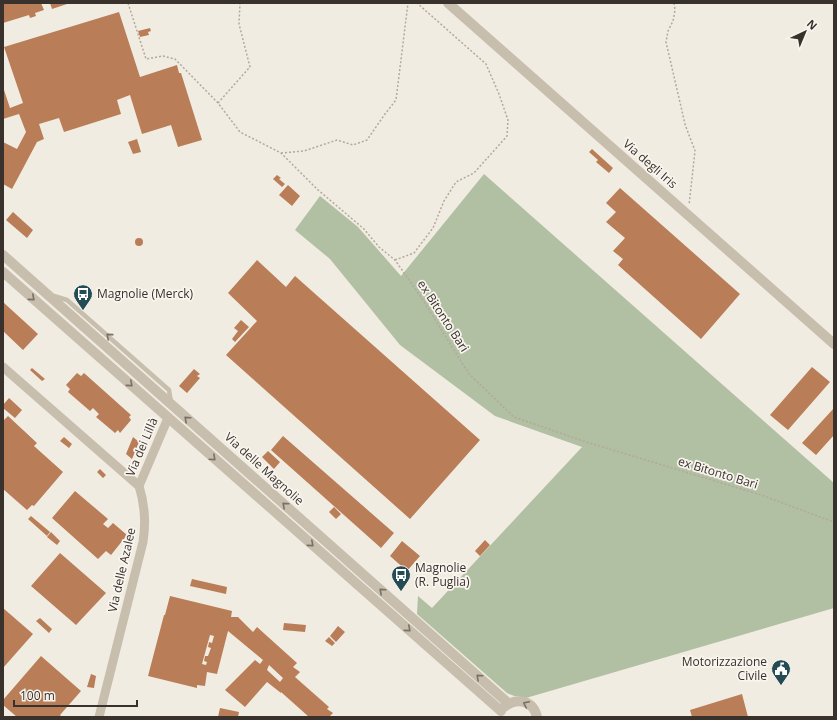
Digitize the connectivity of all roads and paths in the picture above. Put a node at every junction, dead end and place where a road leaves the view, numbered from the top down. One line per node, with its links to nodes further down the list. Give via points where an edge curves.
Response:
1 (128, 3): 7 (path, ex Bitonto Bari, via 146,59 163,56 175,59)
2 (240, 3): 7 (path, via 239,24 250,67)
3 (408, 3): 8 (path, via 396,100 367,140 353,145 337,140 304,151)
4 (417, 3): 11 (path, via 486,64 508,120 507,136 474,173 456,182 444,201 433,228 414,253)
5 (448, 3): 9 (street, Via degli Iris)
6 (674, 3): 9 (path, via 673,21 666,42 685,124 695,151)
7 (218, 103): 8 (path, ex Bitonto Bari, via 240,132)
8 (280, 153): 11 (path, ex Bitonto Bari)
9 (688, 215): 13 (street, Via degli Iris)
10 (3, 255): 15 (street, Via delle Magnolie, one-way to 10)
11 (395, 260): 18 (path, ex Bitonto Bari, via 469,374 514,417 583,441 761,495)
12 (3, 272): 16 (street, Via delle Magnolie, one-way to 16)
13 (834, 344)
14 (3, 367): 17 (street)
15 (171, 404): 16 (street); 19 (street, Via delle Magnolie, one-way to 15)
16 (166, 415): 17 (street, Via dei Lillà); 20 (street, Via delle Magnolie, one-way to 20)
17 (139, 486): 21 (street, Via delle Azalee, via 145,517 143,542)
18 (834, 522)
19 (508, 703): 20 (street); 22 (street, one-way to 19, via 534,709 525,702)
20 (499, 714)
21 (99, 717)
22 (537, 717)

